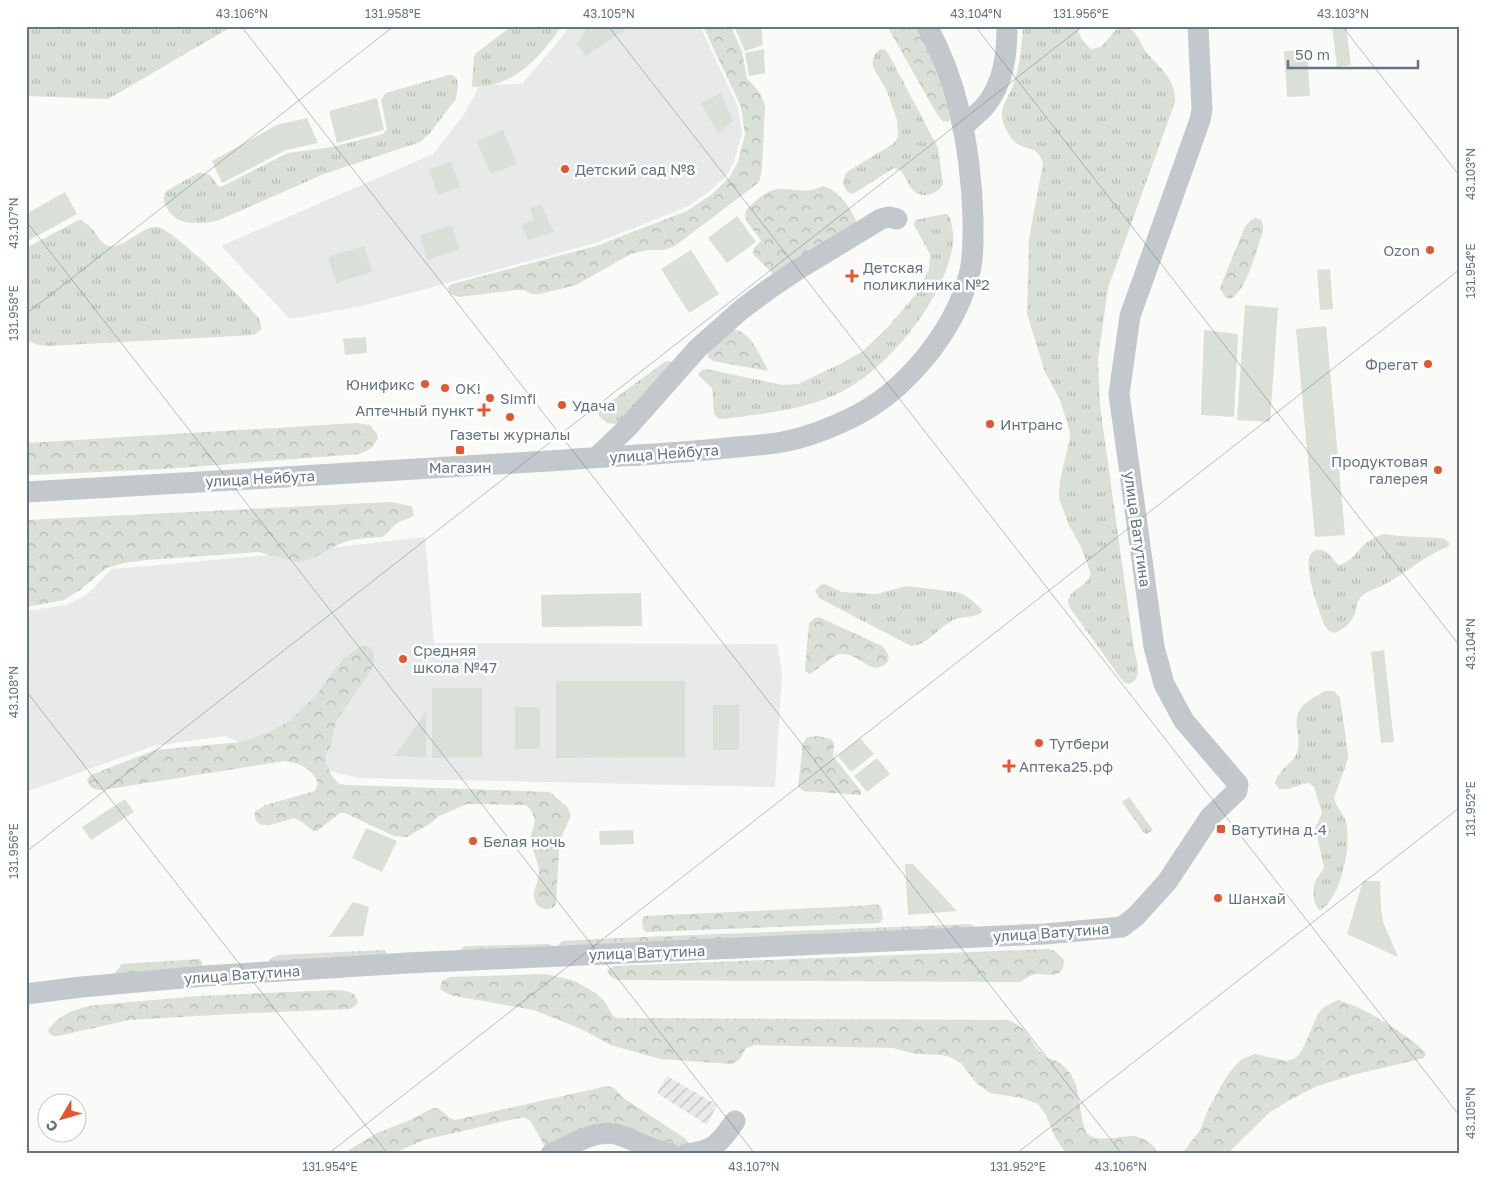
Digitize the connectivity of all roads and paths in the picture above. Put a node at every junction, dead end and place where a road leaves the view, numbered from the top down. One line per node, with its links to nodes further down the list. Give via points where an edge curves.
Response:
1 (927, 26): 4 (street, улица Нейбута, via 951,84)
2 (1007, 26): 4 (street, via 1000,81 985,105)
3 (1198, 26): 8 (street, улица Ватутина, via 1200,120 1130,316 1119,394 1154,646 1164,684 1184,720 1238,784 1237,791 1213,814 1167,882 1122,928 407,963 206,976)
4 (963, 127): 6 (street, улица Нейбута, via 972,187 974,247 970,274 960,303 944,330 925,358 902,382 851,418 783,442)
5 (897, 218): 6 (street, via 881,219 769,288 742,309 698,348)
6 (597, 458): 7 (street, улица Нейбута)
7 (26, 492)
8 (26, 994)
9 (735, 1121): 12 (street, via 716,1146)
10 (551, 1154): 11 (street, via 588,1137 606,1134)
11 (671, 1154)
12 (686, 1154)

